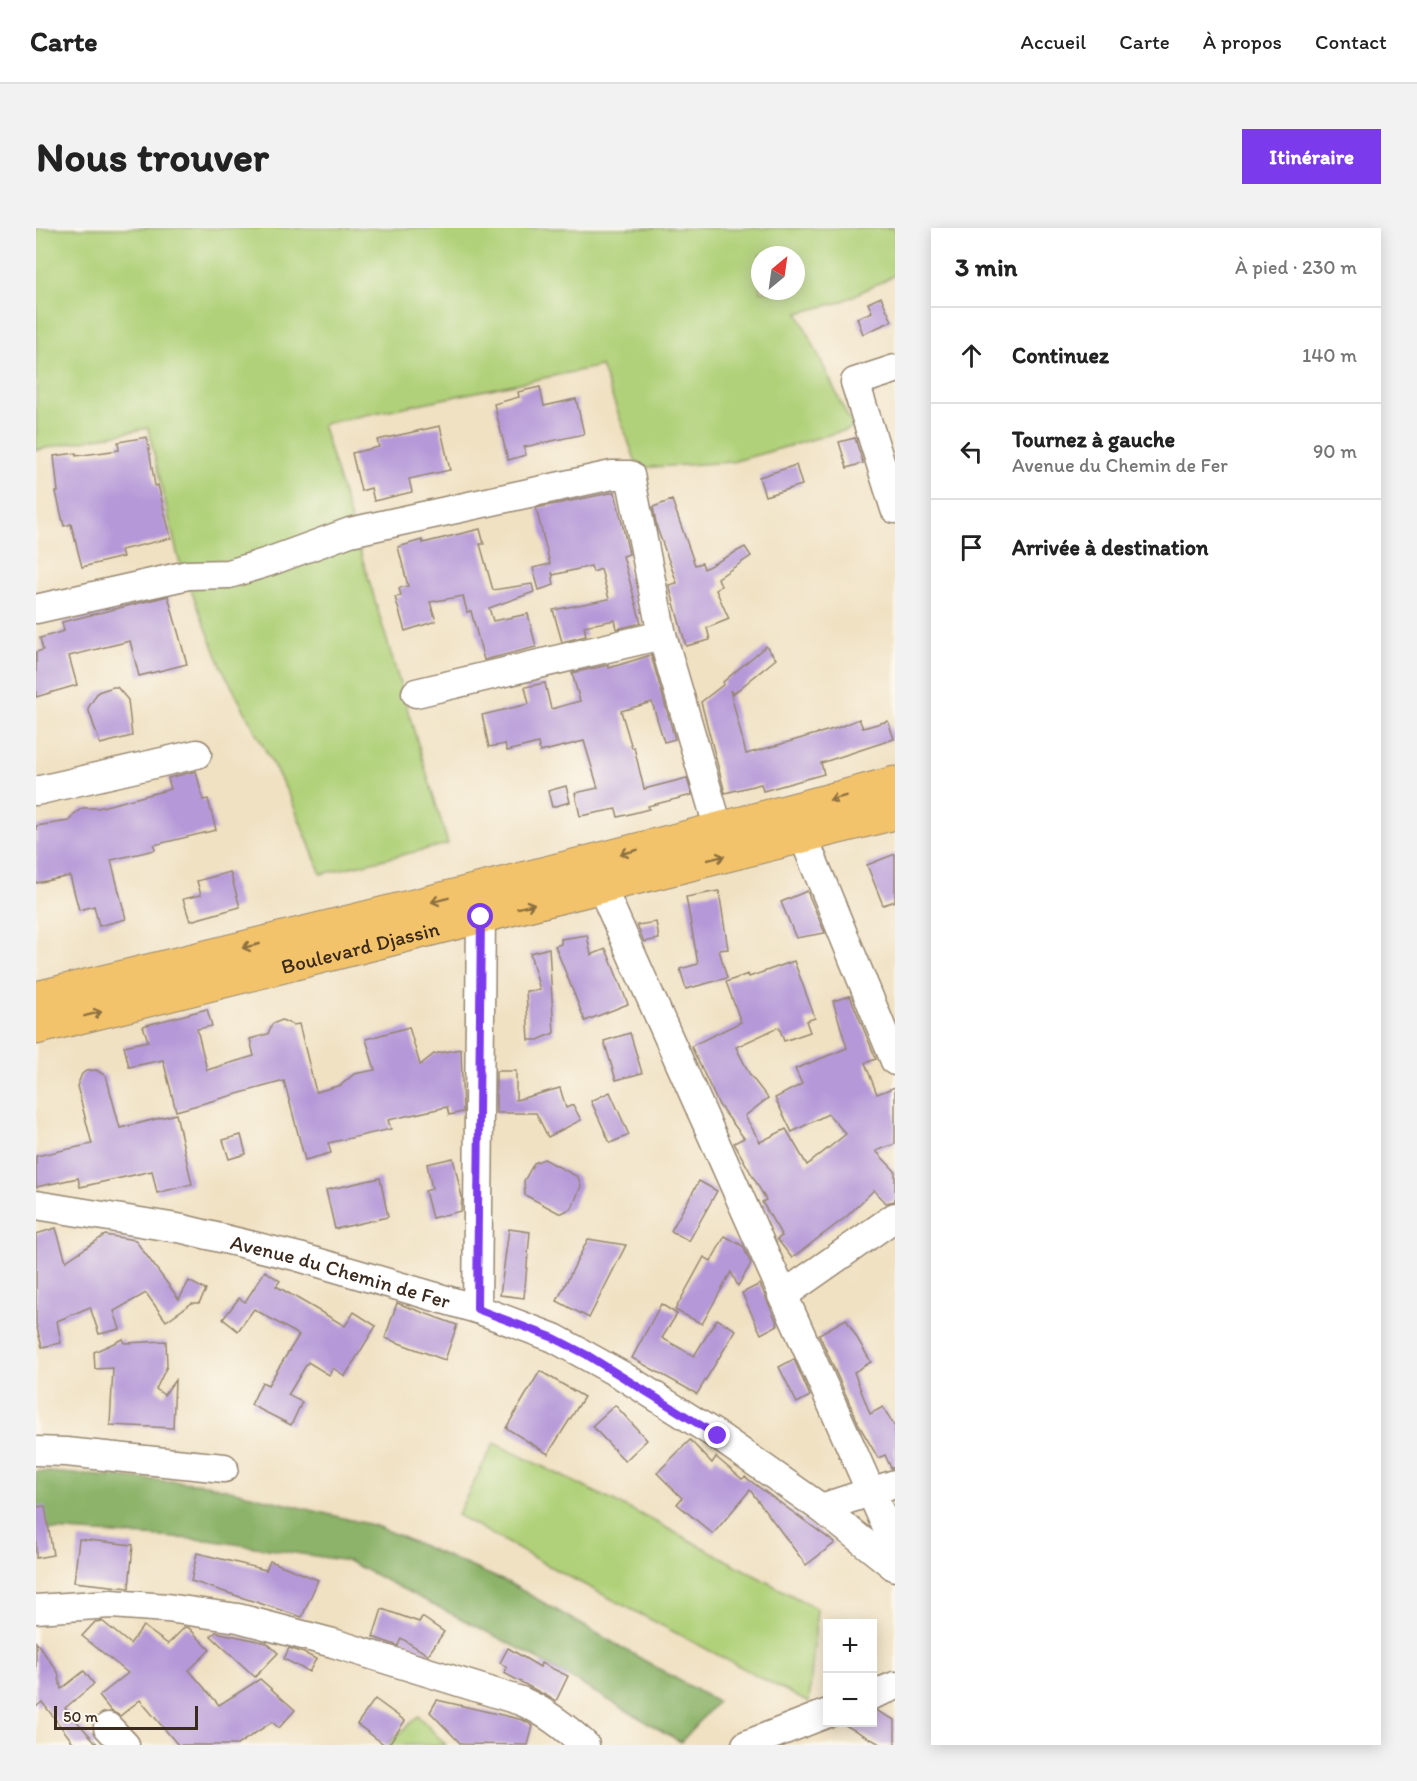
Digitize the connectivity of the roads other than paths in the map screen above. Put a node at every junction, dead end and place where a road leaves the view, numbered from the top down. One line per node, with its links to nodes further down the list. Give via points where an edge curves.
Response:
1 (895, 369): 2 (street, via 855,382)
2 (895, 509)
3 (36, 609): 4 (street, via 188,575 229,573 350,532 612,475 630,475)
4 (662, 635): 5 (street); 10 (street)
5 (416, 693)
6 (196, 754): 8 (street)
7 (895, 783): 10 (highway, Boulevard Djassin, one-way to 10)
8 (36, 791)
9 (895, 813): 11 (highway, Boulevard Djassin)
10 (719, 830): 14 (highway, Boulevard Djassin, one-way to 14)
11 (803, 836): 12 (highway, Boulevard Djassin, one-way to 11); 16 (street)
12 (601, 886): 13 (highway, Boulevard Djassin, one-way to 12); 19 (street)
13 (481, 917): 15 (highway, Boulevard Djassin, one-way to 13); 20 (street)
14 (36, 998)
15 (36, 1028)
16 (895, 1061)
17 (36, 1205): 20 (street, Avenue du Chemin de Fer, via 195,1232 299,1257)
18 (895, 1217): 19 (street)
19 (782, 1296): 23 (street)
20 (477, 1309): 24 (street, Avenue du Chemin de Fer, via 587,1355 718,1436)
21 (36, 1451): 22 (street)
22 (224, 1468)
23 (882, 1488): 24 (street); 25 (street)
24 (820, 1508): 26 (street, Avenue du Chemin de Fer)
25 (895, 1546)
26 (895, 1567)
27 (36, 1609): 31 (street, via 111,1604 238,1618 521,1701 541,1710)
28 (895, 1686): 29 (street)
29 (877, 1693)
30 (823, 1715): 32 (street)
31 (585, 1745)
32 (746, 1745)

